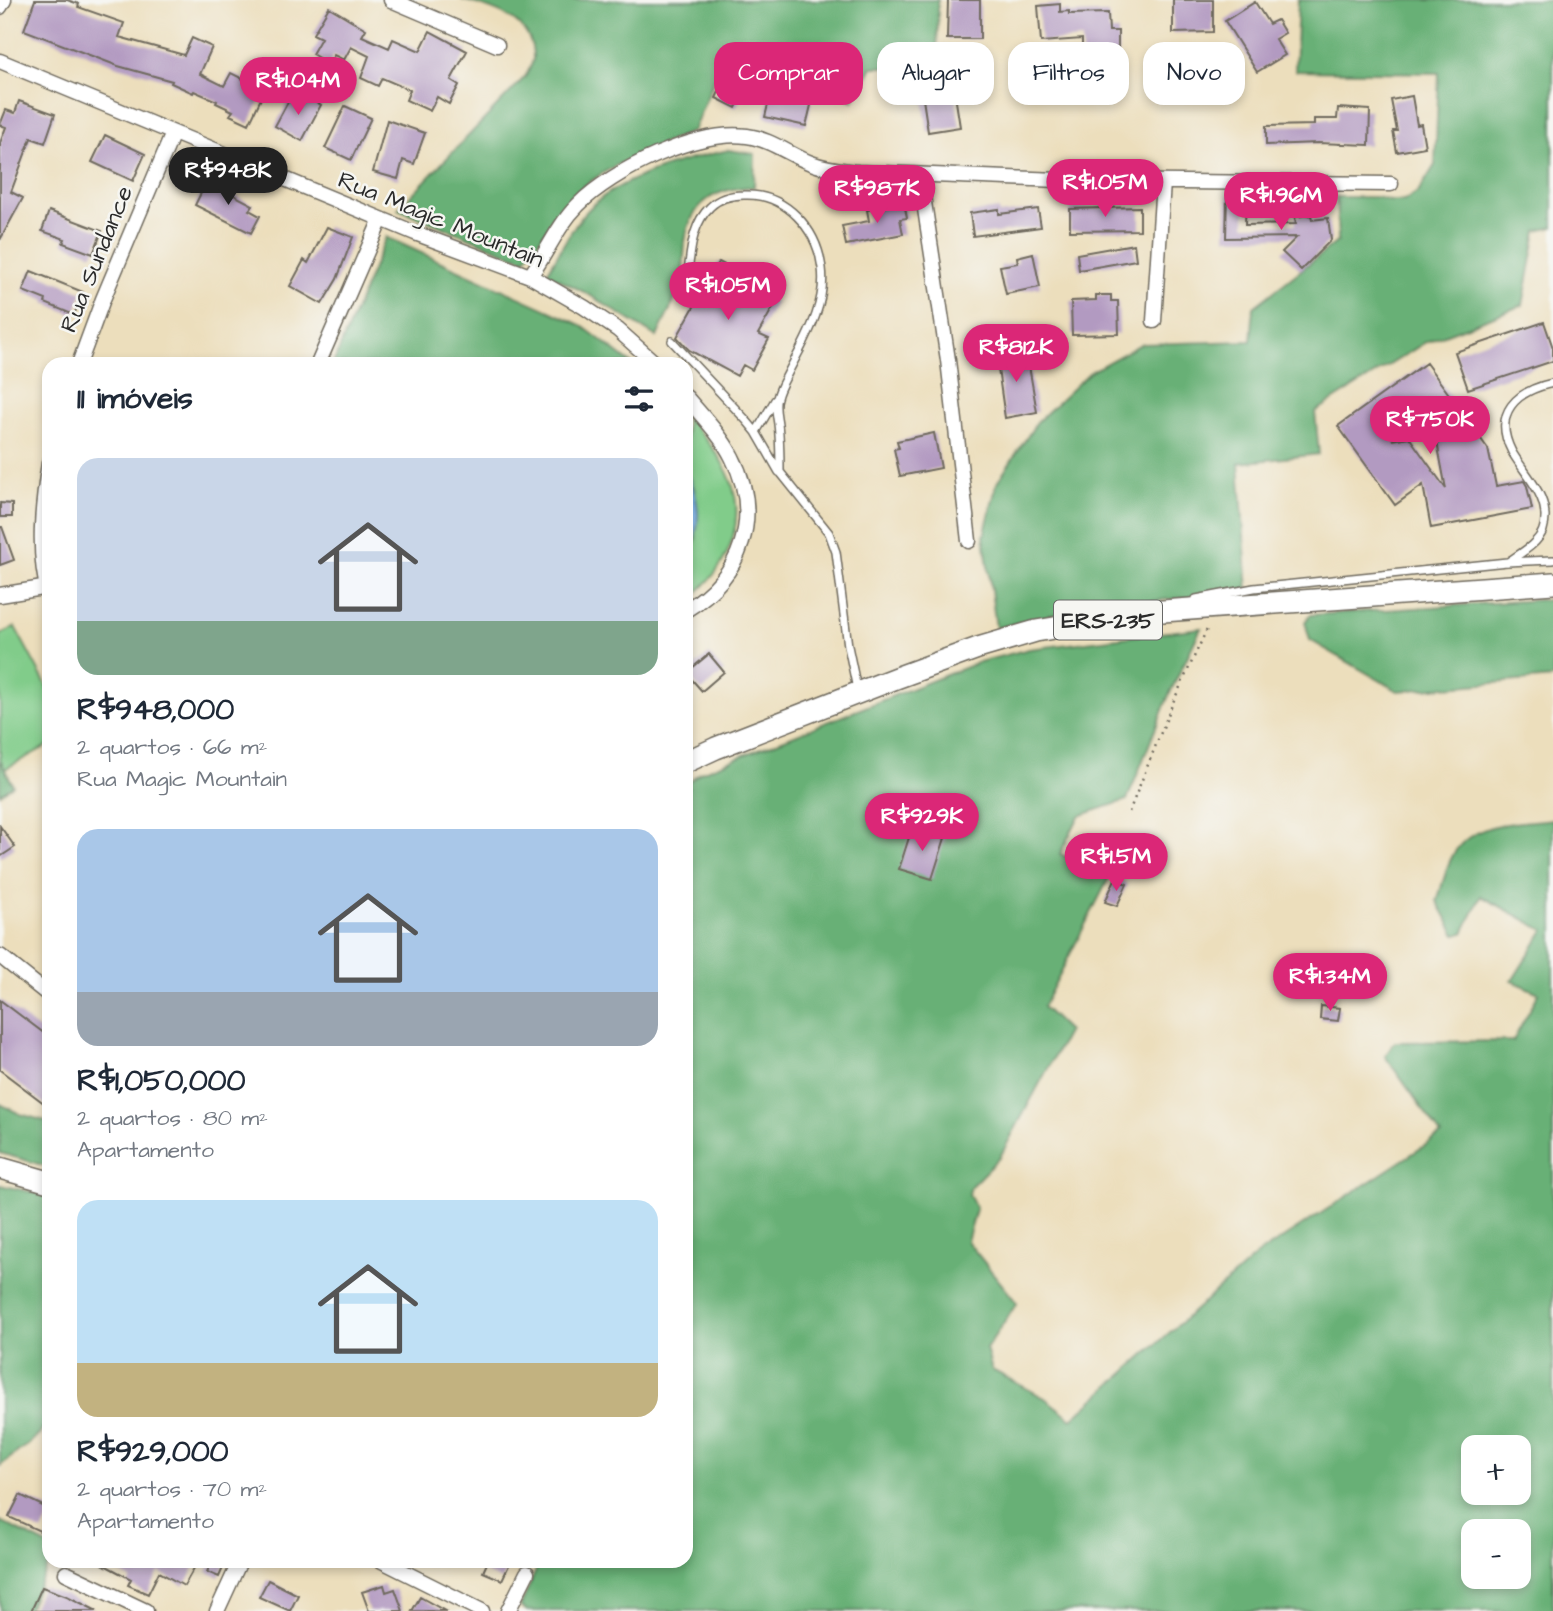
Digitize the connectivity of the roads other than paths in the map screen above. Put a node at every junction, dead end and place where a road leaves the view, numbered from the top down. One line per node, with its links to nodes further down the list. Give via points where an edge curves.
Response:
1 (4, 0): 3 (street)
2 (391, 0): 4 (street)
3 (0, 7)
4 (496, 45)
5 (0, 61): 6 (street, Rua Magic Mountain)
6 (173, 133): 10 (street, Rua Magic Mountain); 15 (street, Rua Sundance)
7 (920, 176): 8 (street); 12 (street, via 829,169 748,136 690,140 619,175 578,204); 25 (street)
8 (1163, 182): 9 (street); 13 (street)
9 (1391, 184)
10 (381, 219): 12 (street, Rua Magic Mountain); 16 (street)
11 (688, 272): 21 (lane, via 696,227 709,207 724,198 756,194 771,199 799,217 808,229 821,264 820,303)
12 (530, 276): 17 (street, Rua Magic Mountain, via 606,323)
13 (1154, 321)
14 (672, 341): 18 (lane)
15 (82, 357)
16 (321, 357)
17 (647, 357)
18 (687, 357)
19 (693, 363): 23 (lane)
20 (1553, 383): 27 (lane, via 1524,392 1507,411 1505,431 1512,452 1538,488 1544,508 1543,530)
21 (776, 400): 23 (lane); 24 (lane)
22 (693, 405): 31 (street, via 732,457 746,499 739,555 715,589)
23 (756, 432): 24 (lane)
24 (779, 472): 33 (lane, via 829,533 836,552)
25 (969, 541)
26 (1553, 560): 27 (lane)
27 (1507, 562): 32 (lane, via 1254,588)
28 (1553, 583): 32 (main road, ERS-235)
29 (42, 591): 30 (street)
30 (0, 595)
31 (693, 605)
32 (1149, 612): 33 (main road, ERS-235, via 1012,637)
33 (858, 693): 34 (main road, ERS-235)
34 (693, 759)
35 (0, 956): 36 (street)
36 (42, 989)
37 (0, 1168): 38 (main road)
38 (42, 1180)
39 (237, 1568): 44 (street)
40 (396, 1568): 45 (street)
41 (66, 1573): 43 (street)
42 (527, 1573): 46 (street)
43 (146, 1611)
44 (217, 1611)
45 (482, 1611)
46 (508, 1611)

